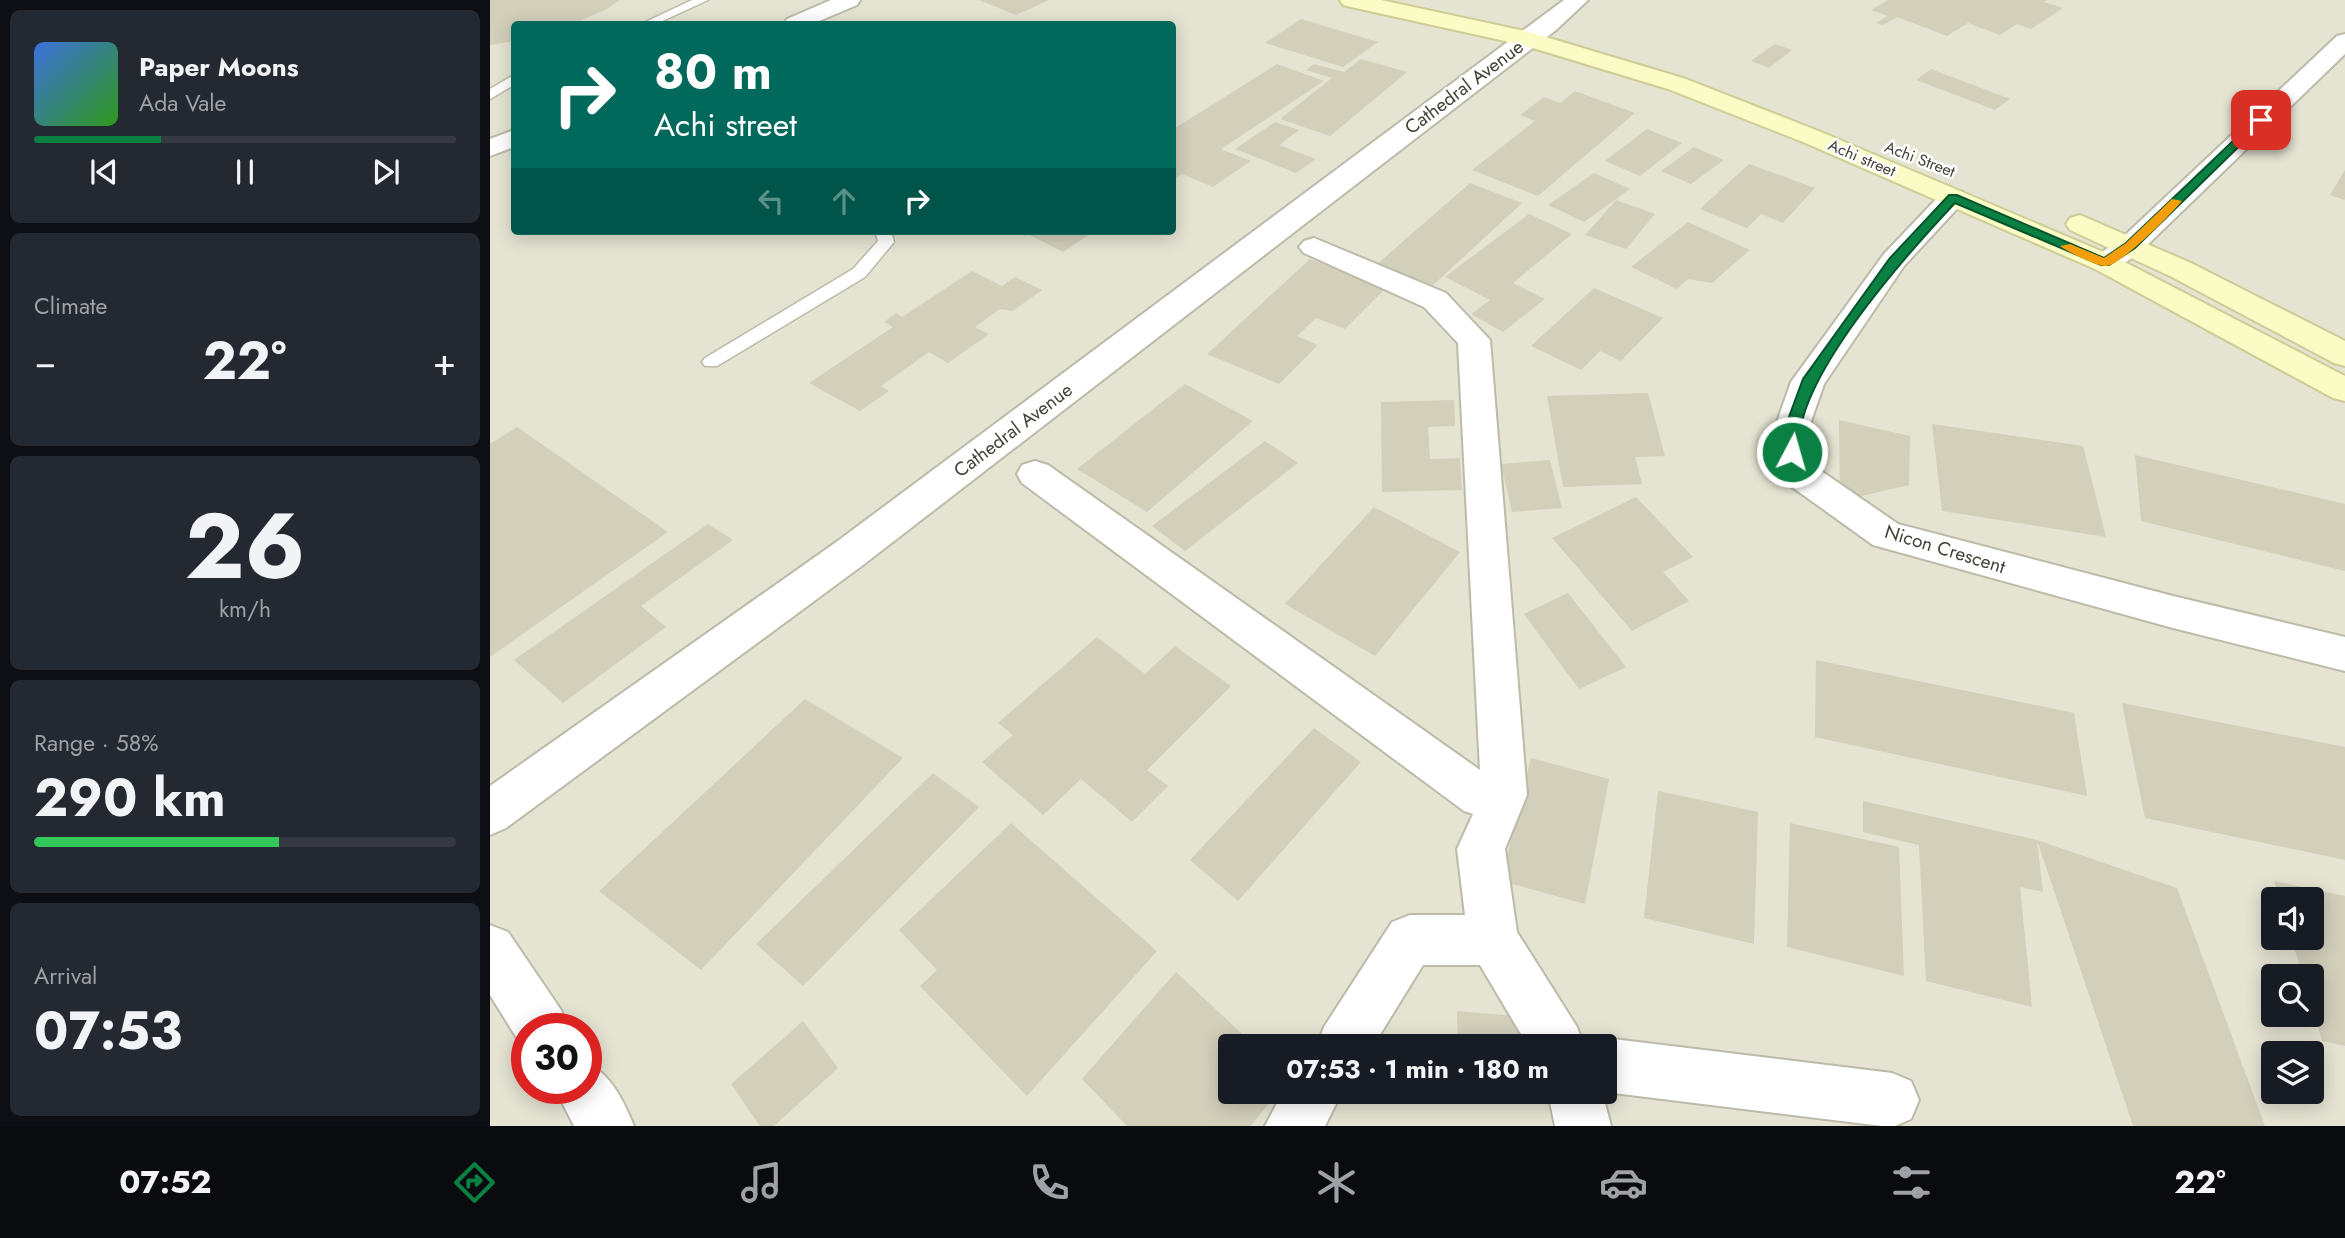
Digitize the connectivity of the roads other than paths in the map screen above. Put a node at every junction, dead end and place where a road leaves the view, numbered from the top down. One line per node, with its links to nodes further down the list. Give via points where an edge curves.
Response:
1 (702, 0): 6 (lane)
2 (849, 0): 7 (street)
3 (1351, 0): 8 (street, Achi street)
4 (1436, 0): 8 (street, Achi Street)
5 (1577, 0): 8 (street, Cathedral Avenue)
6 (654, 21)
7 (802, 21)
8 (1539, 32): 18 (street, Achi Street, via 1781,106); 19 (street, Achi street, via 1812,137); 31 (street, Cathedral Avenue, via 849,554)
9 (2345, 41): 10 (street)
10 (2317, 66): 12 (street); 22 (street)
11 (490, 73): 13 (lane)
12 (2345, 74)
13 (511, 77)
14 (511, 80): 15 (lane)
15 (490, 95)
16 (511, 139): 17 (street)
17 (490, 148)
18 (2015, 197)
19 (1953, 198): 24 (street, Achi street); 29 (street, Nicon Crescent, via 1894,260 1808,382 1790,433 1794,470 1885,535)
20 (2062, 217): 22 (street)
21 (884, 235): 26 (lane, via 886,242 859,273)
22 (2131, 245): 24 (street); 25 (street)
23 (1314, 247): 30 (street, via 1435,300 1474,340)
24 (2105, 263): 27 (street, Achi street)
25 (2345, 355)
26 (711, 362)
27 (2345, 390)
28 (1035, 474): 30 (street, via 1480,796)
29 (2345, 654)
30 (1504, 795): 32 (street, via 1481,849)
31 (490, 813)
32 (1493, 940): 35 (street, via 1410,940); 36 (street)
33 (490, 950): 34 (street)
34 (531, 1013)
35 (1351, 1034)
36 (1551, 1034)
37 (1617, 1066): 38 (street)
38 (1892, 1100)
39 (592, 1104): 42 (street)
40 (1307, 1104): 43 (street)
41 (1578, 1104): 44 (street)
42 (606, 1126)
43 (1293, 1126)
44 (1583, 1126)

